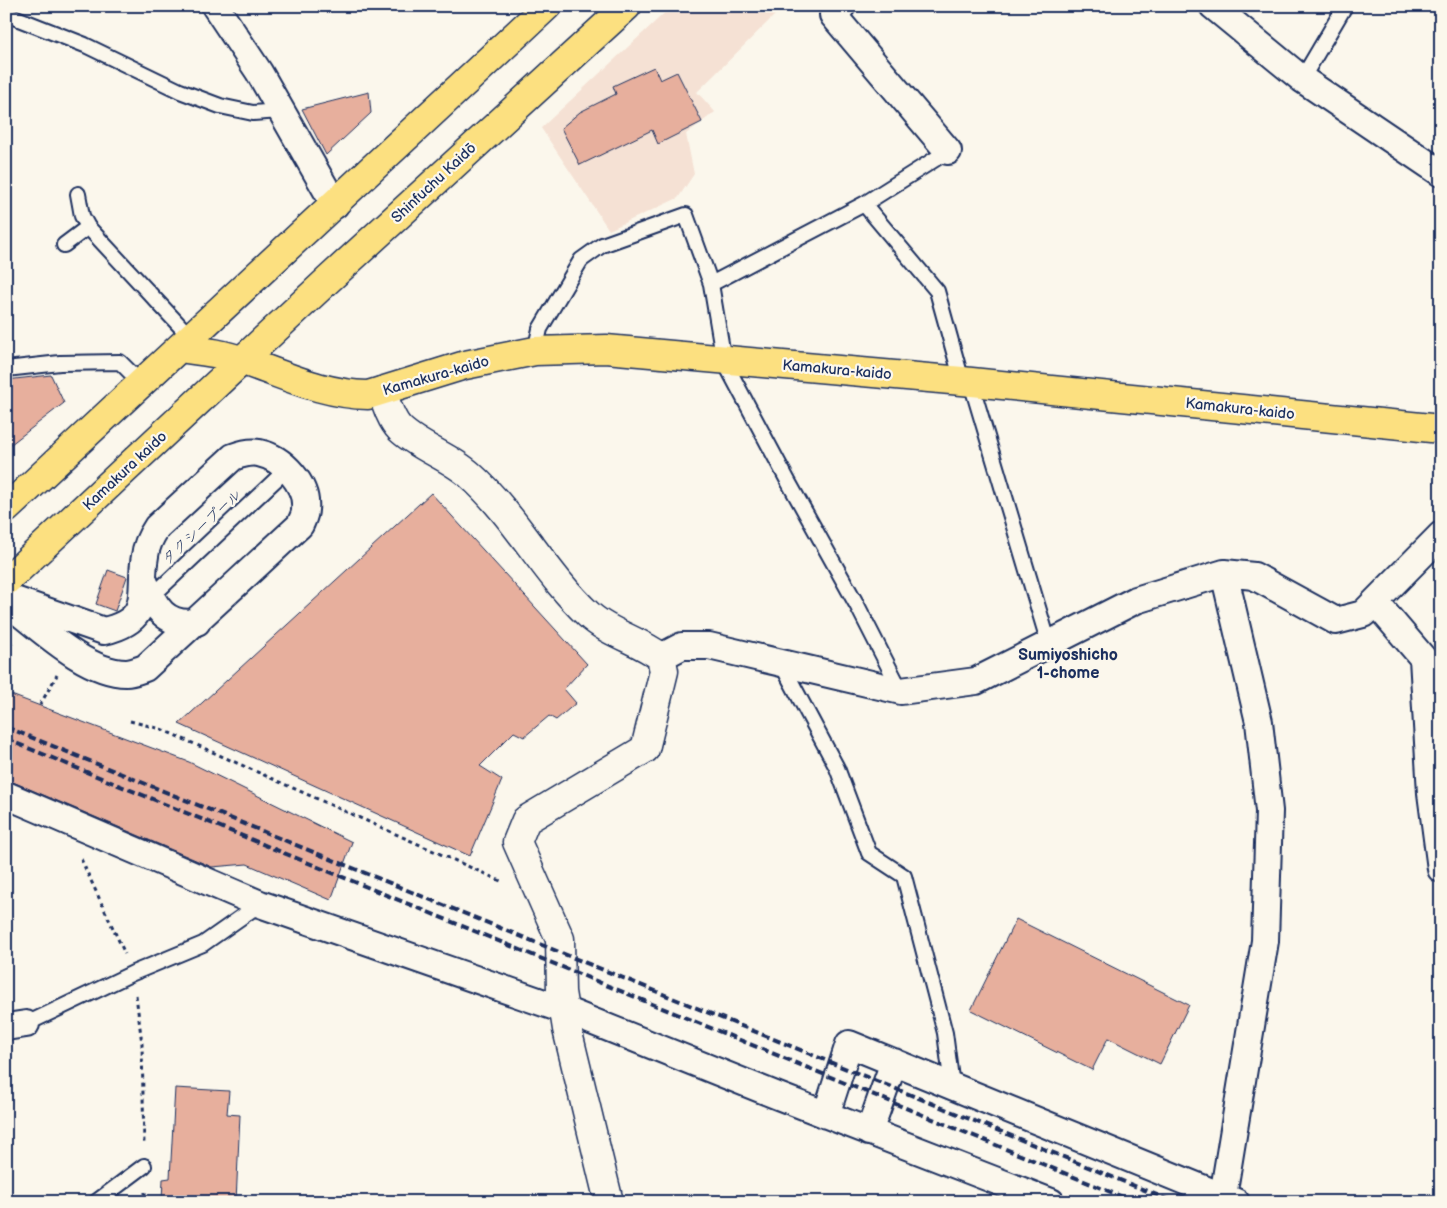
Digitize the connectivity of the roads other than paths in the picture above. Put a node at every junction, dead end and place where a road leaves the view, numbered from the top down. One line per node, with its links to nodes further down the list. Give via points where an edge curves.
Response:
1 (215, 6): 9 (street, via 259,72)
2 (547, 6): 14 (main road)
3 (627, 6): 21 (main road, Shinfuchu Kaidō)
4 (1213, 6): 8 (street)
5 (1345, 6): 8 (lane)
6 (833, 9): 10 (street)
7 (6, 14): 9 (lane, via 85,45 180,91 220,106 254,113)
8 (1302, 79): 11 (street)
9 (280, 111): 14 (street)
10 (948, 151): 13 (lane)
11 (1441, 173)
12 (78, 194): 15 (lane, via 82,216)
13 (864, 204): 17 (lane); 23 (lane, via 937,291)
14 (334, 205): 18 (main road)
15 (88, 227): 16 (lane); 18 (lane)
16 (64, 245)
17 (711, 284): 19 (lane, via 686,215 602,245 581,260 540,329); 20 (lane)
18 (191, 345): 21 (main road, Kamakura-kaido); 24 (main road)
19 (536, 351): 20 (main road, Kamakura-kaido, via 606,350); 25 (main road, Kamakura-kaido, via 465,366)
20 (724, 360): 23 (main road, Kamakura-kaido); 42 (lane)
21 (243, 361): 25 (main road, Kamakura-kaido, via 335,393 368,396); 31 (main road, Kamakura kaido)
22 (6, 369): 24 (lane, via 60,363 120,362)
23 (967, 382): 26 (main road, Kamakura-kaido); 37 (lane)
24 (141, 383): 28 (main road)
25 (382, 391): 38 (street, via 400,428 451,460 475,480 590,615 614,633)
26 (1441, 429)
27 (287, 469): 32 (lane, タクシープール); 32 (street, via 278,460 260,453 233,457 157,527 148,541 144,557); 36 (street, via 304,495 305,510 300,525)
28 (6, 509)
29 (1439, 540): 35 (street)
30 (1224, 573): 35 (street, via 1254,576 1336,620 1364,614); 37 (street, via 1136,600); 53 (street, via 1259,722 1269,811 1265,941)
31 (6, 581)
32 (145, 596): 33 (street, via 120,627 104,631); 36 (street, via 168,618 187,624)
33 (6, 597)
34 (6, 602): 36 (street, via 90,663 127,673 145,668)
35 (1376, 603): 39 (street)
36 (198, 622)
37 (1049, 644): 42 (street, via 976,680)
38 (661, 657): 40 (street, via 682,646 709,646); 46 (street, via 664,671 644,749 526,820 517,842 560,939)
39 (1423, 658): 41 (street); 44 (street, via 1431,793)
40 (781, 662): 42 (street); 49 (lane, via 837,768 869,853 904,876 945,1033)
41 (1441, 679)
42 (901, 690)
43 (6, 795): 45 (street)
44 (1441, 869)
45 (260, 904): 46 (street); 47 (lane, via 203,944)
46 (564, 1010): 50 (street); 55 (street)
47 (16, 1025)
48 (894, 1062): 49 (street); 50 (street, via 849,1044); 51 (street)
49 (952, 1086): 53 (street)
50 (826, 1115): 51 (street)
51 (869, 1132): 56 (street)
52 (144, 1166): 54 (lane)
53 (1229, 1199)
54 (96, 1202)
55 (609, 1202)
56 (1051, 1202)

